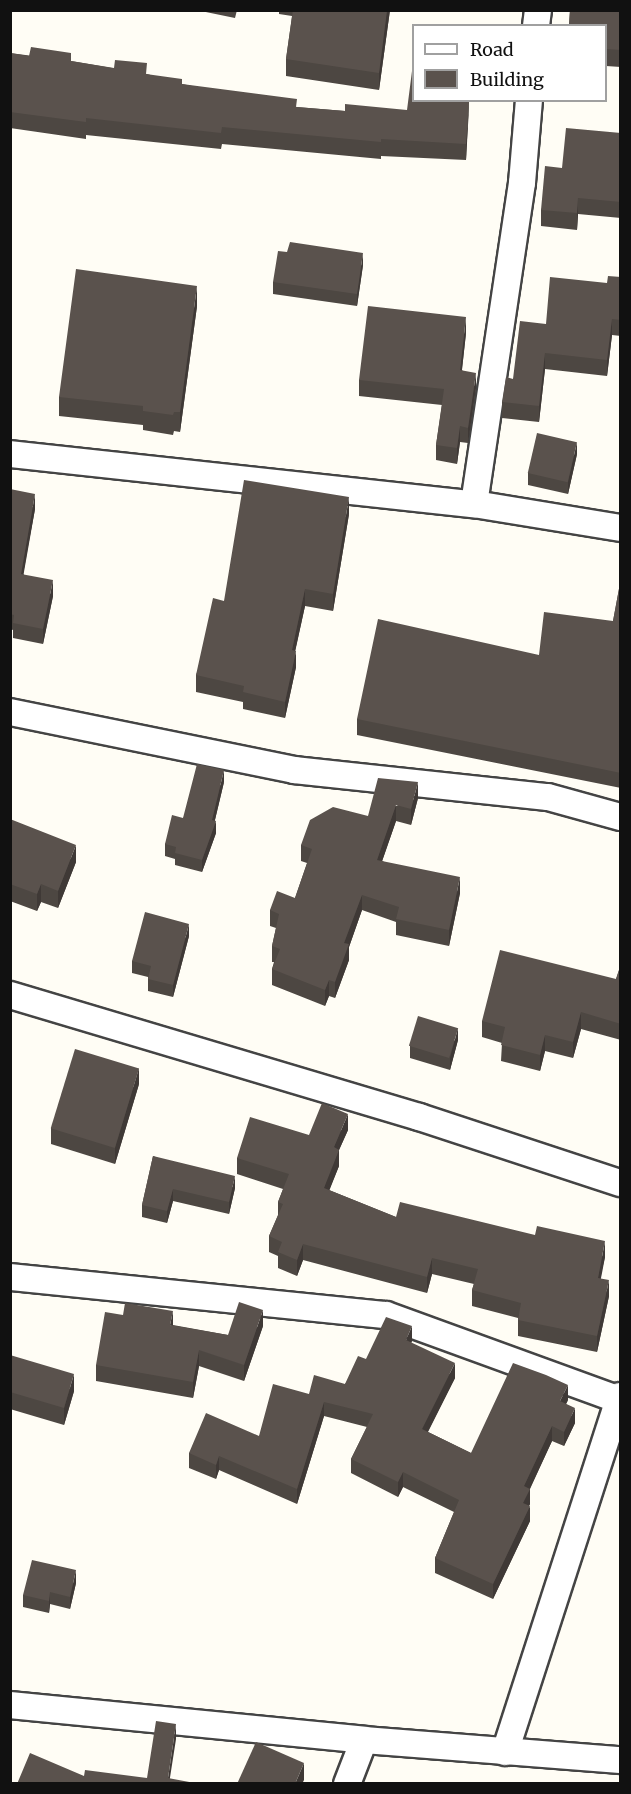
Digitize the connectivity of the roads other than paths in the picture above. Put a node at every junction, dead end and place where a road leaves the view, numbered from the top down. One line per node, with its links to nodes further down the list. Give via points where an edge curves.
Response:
1 (530, 102): 3 (street, via 522,183)
2 (10, 454): 3 (street)
3 (474, 504): 4 (street)
4 (621, 528)
5 (10, 712): 6 (street, via 294,770 548,797)
6 (621, 817)
7 (10, 995): 8 (street, via 419,1117)
8 (621, 1183)
9 (10, 1277): 10 (street, via 386,1315)
10 (620, 1398): 13 (street)
11 (10, 1705): 12 (street)
12 (364, 1740): 13 (street); 15 (street)
13 (505, 1752): 14 (street)
14 (621, 1760)
15 (346, 1784)

